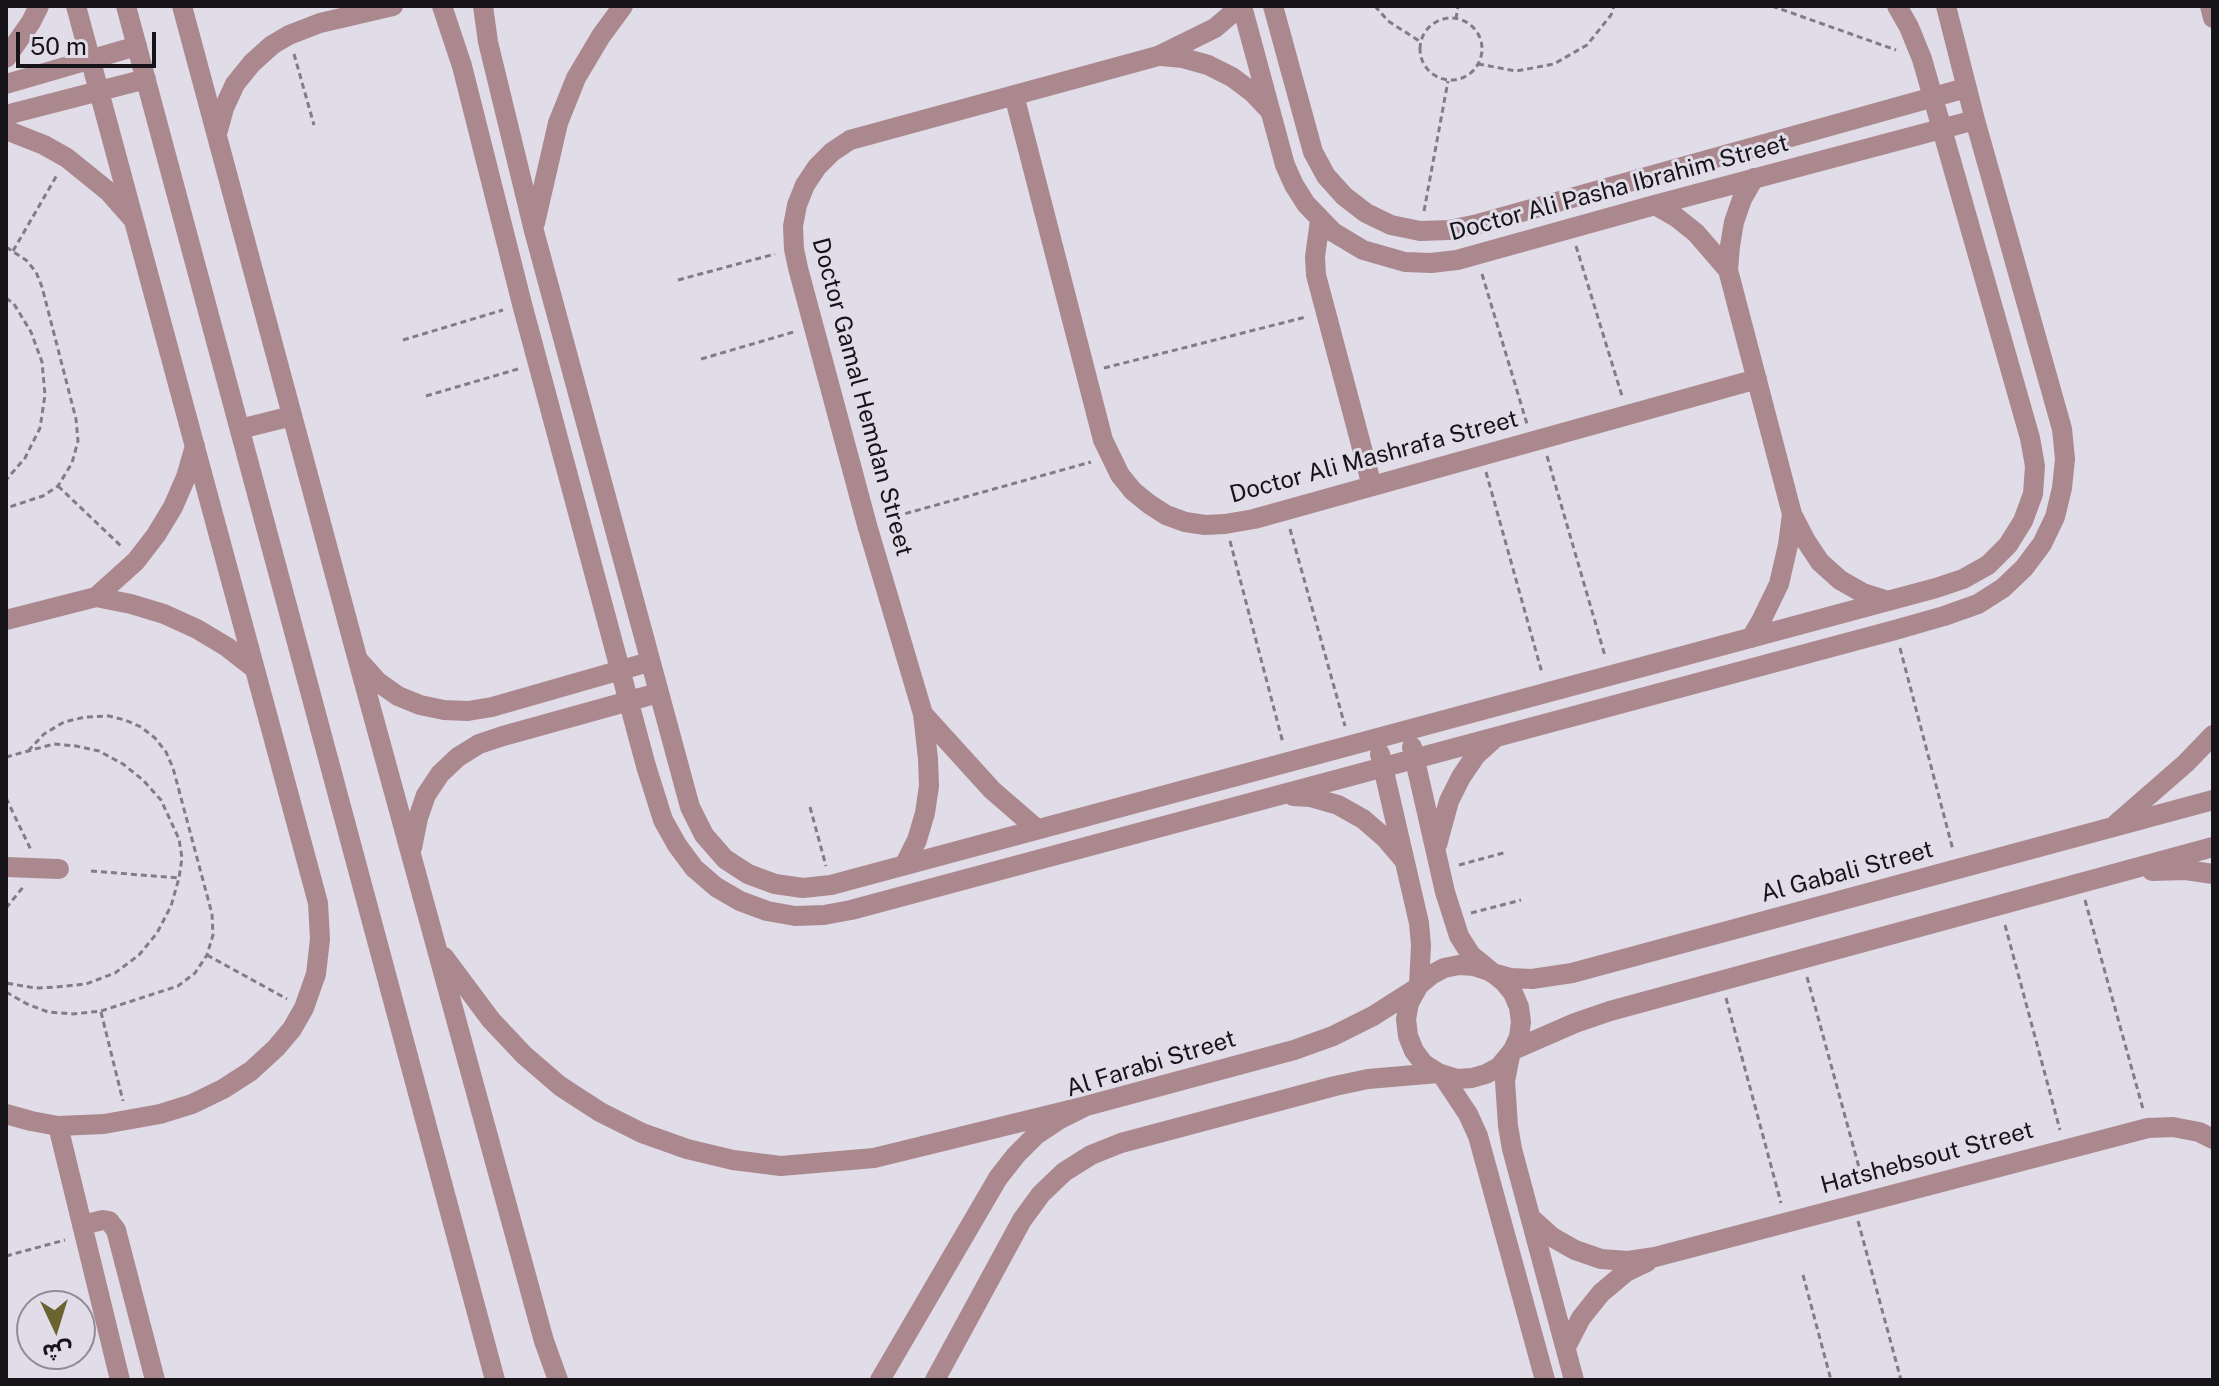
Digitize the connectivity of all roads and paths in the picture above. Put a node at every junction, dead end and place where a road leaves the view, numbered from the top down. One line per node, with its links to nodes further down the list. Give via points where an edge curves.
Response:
1 (39, 6): 25 (street)
2 (76, 6): 26 (street)
3 (126, 6): 23 (street)
4 (182, 6): 42 (street)
5 (393, 6): 21 (street)
6 (442, 6): 60 (street)
7 (483, 6): 50 (street)
8 (623, 6): 50 (street, via 576,78 558,123)
9 (1236, 6): 24 (street, Doctor Gamal Hemdan Street, via 1215,28)
10 (1242, 6): 36 (street, Doctor Ali Pasha Ibrahim Street)
11 (1273, 6): 48 (street, Doctor Ali Pasha Ibrahim Street, via 1313,152 1344,196)
12 (1375, 6): 22 (path)
13 (1458, 6): 20 (path)
14 (1614, 6): 28 (path, via 1587,45 1554,64 1516,71)
15 (1772, 6): 27 (path)
16 (1897, 6): 27 (street)
17 (1946, 6): 32 (street)
18 (2210, 6): 19 (street)
19 (2213, 18)
20 (1456, 19): 22 (path, via 1434,24); 28 (path, via 1471,26 1480,40)
21 (289, 35): 39 (path); 42 (street, via 252,63 235,84)
22 (1421, 42): 30 (path, via 1426,67)
23 (137, 46): 26 (street); 29 (street)
24 (1158, 56): 34 (street, Doctor Gamal Hemdan Street); 36 (street, Doctor Gamal Hemdan Street, via 1196,62 1232,77)
25 (6, 58)
26 (90, 59): 31 (street); 33 (street)
27 (1922, 59): 35 (street)
28 (1478, 64): 30 (path, via 1465,76)
29 (146, 79): 33 (street); 71 (street)
30 (1448, 80): 51 (path)
31 (6, 84)
32 (1966, 88): 35 (street, Doctor Ali Pasha Ibrahim Street); 38 (street)
33 (98, 92): 37 (street); 47 (street)
34 (1014, 95): 53 (street, Doctor Gamal Hemdan Street, via 850,140 832,152 805,185 797,205); 66 (street, Doctor Ali Mashrafa Street)
35 (1933, 97): 40 (street); 51 (street, Doctor Ali Pasha Ibrahim Street, via 1478,224)
36 (1270, 111): 46 (street, Doctor Ali Pasha Ibrahim Street, via 1294,185)
37 (6, 115)
38 (1975, 120): 40 (street, Doctor Ali Pasha Ibrahim Street); 88 (street, via 2062,429 2065,459 2055,517 2024,568 1978,604)
39 (314, 125)
40 (1942, 129): 44 (street, Doctor Ali Pasha Ibrahim Street); 85 (street, via 2035,466 2033,494 2008,545 1988,565)
41 (6, 130): 43 (street)
42 (217, 134): 70 (street)
43 (67, 158): 47 (street); 54 (path)
44 (1754, 178): 45 (street, Doctor Ali Pasha Ibrahim Street); 57 (street, via 1734,222)
45 (1655, 205): 49 (street, Doctor Ali Pasha Ibrahim Street); 57 (street, via 1696,233)
46 (1320, 220): 56 (street, Doctor Ali Pasha Ibrahim Street, via 1348,242); 61 (street, via 1315,257)
47 (135, 221): 73 (street)
48 (1391, 225): 51 (street, Doctor Ali Pasha Ibrahim Street); 56 (street)
49 (1570, 228): 55 (street, Doctor Ali Pasha Ibrahim Street); 69 (path)
50 (534, 231): 93 (street)
51 (1420, 231)
52 (6, 247): 54 (path)
53 (794, 249): 58 (path); 62 (street, Doctor Gamal Hemdan Street)
54 (13, 251): 77 (path, via 36,272 42,287 76,419 78,441)
55 (1477, 255): 56 (street, Doctor Ali Pasha Ibrahim Street, via 1431,263); 72 (path)
56 (1379, 256)
57 (1728, 270): 67 (street)
58 (678, 280)
59 (6, 298): 76 (path, via 31,332 42,362 45,395 40,428)
60 (522, 304): 63 (path); 65 (street)
61 (1325, 312): 66 (path); 78 (street)
62 (814, 326): 64 (path); 83 (street, Doctor Gamal Hemdan Street)
63 (403, 340)
64 (701, 359)
65 (538, 364): 68 (path); 95 (street)
66 (1085, 373): 75 (street, Doctor Ali Mashrafa Street)
67 (1757, 379): 69 (street, Doctor Ali Mashrafa Street); 81 (street)
68 (426, 396)
69 (1627, 415): 72 (street, Doctor Ali Mashrafa Street)
70 (292, 416): 71 (street); 92 (street)
71 (240, 429): 165 (street)
72 (1537, 440): 74 (street, Doctor Ali Mashrafa Street); 96 (path)
73 (195, 446): 84 (street, via 173,507); 94 (street)
74 (1482, 455): 78 (street, Doctor Ali Mashrafa Street); 97 (path)
75 (1110, 457): 82 (street, Doctor Ali Mashrafa Street, via 1133,491 1166,515 1185,522); 83 (path)
76 (6, 480)
77 (58, 486): 79 (path); 84 (path)
78 (1372, 486): 80 (street, Doctor Ali Mashrafa Street)
79 (6, 508)
80 (1284, 510): 82 (street, Doctor Ali Mashrafa Street); 105 (path)
81 (1792, 514): 87 (street, via 1820,562 1840,580); 91 (street, via 1779,584)
82 (1225, 524): 109 (path)
83 (867, 525): 100 (street, Doctor Gamal Hemdan Street)
84 (136, 561): 86 (street)
85 (1936, 588): 87 (street); 88 (street)
86 (96, 597): 89 (street); 94 (street, via 175,619)
87 (1888, 601): 91 (street)
88 (1944, 616): 90 (street)
89 (6, 620)
90 (1895, 630): 103 (street); 125 (path)
91 (1751, 638): 96 (street)
92 (357, 657): 95 (street, via 398,696 444,710 492,707); 118 (street)
93 (649, 662): 95 (street); 98 (street)
94 (254, 668): 144 (street, via 318,903 316,974)
95 (620, 670): 99 (street)
96 (1611, 675): 97 (street)
97 (1547, 692): 101 (street)
98 (658, 693): 99 (street); 130 (street, via 690,807 704,835 725,859 775,884 803,888)
99 (628, 701): 118 (street, via 503,736 458,757 426,795); 134 (street, via 663,820 694,868 716,887 767,911 809,916)
100 (923, 714): 115 (street, Doctor Gamal Hemdan Street, via 981,779); 122 (street, Doctor Gamal Hemdan Street, via 929,786 917,840)
101 (1408, 730): 104 (street); 108 (street)
102 (2213, 735): 116 (street)
103 (1496, 737): 108 (street); 121 (street, via 1476,755 1449,801)
104 (1376, 738): 105 (street); 110 (street)
105 (1350, 745): 109 (street)
106 (29, 750): 107 (path); 129 (path, via 54,744 99,751 143,780 161,800 179,839); 137 (path, via 64,722 85,717 125,720 155,738 173,768 212,914)
107 (6, 757)
108 (1414, 759): 110 (street); 121 (street)
109 (1288, 762): 115 (street)
110 (1383, 767): 111 (street); 120 (street)
111 (1281, 795): 120 (street, via 1338,805 1363,819); 134 (street)
112 (6, 798): 124 (path)
113 (2213, 800): 116 (street, Al Gabali Street)
114 (810, 807): 130 (path)
115 (1037, 829): 122 (street)
116 (2110, 829): 125 (street, Al Gabali Street)
117 (2213, 847): 127 (street)
118 (411, 852): 136 (street)
119 (1507, 852): 121 (path)
120 (1405, 861): 142 (street, via 1419,923)
121 (1438, 861): 135 (street)
122 (905, 864): 130 (street)
123 (6, 867): 124 (street)
124 (49, 868)
125 (1958, 869): 139 (street, Al Gabali Street, via 1572,973 1532,979)
126 (91, 871): 129 (path)
127 (2124, 871): 128 (street); 131 (street)
128 (2213, 874)
129 (179, 878): 141 (path, via 157,933 115,973 86,984 56,987)
130 (838, 883): 134 (street)
131 (2081, 883): 133 (street); 152 (path)
132 (1521, 900): 135 (path)
133 (2000, 905): 138 (street); 154 (path)
134 (851, 910)
135 (1452, 918): 139 (street, via 1471,955)
136 (437, 946): 148 (street, via 491,1020 560,1086 642,1133 687,1149 781,1166 825,1164 922,1148); 166 (street)
137 (207, 955): 144 (path); 145 (path, via 178,986)
138 (1802, 959): 140 (street); 155 (path)
139 (1491, 972): 142 (street, via 1474,966 1444,968); 146 (street, via 1513,993 1519,1007 1519,1037)
140 (1721, 981): 146 (street, via 1575,1023); 157 (path)
141 (6, 983)
142 (1418, 987): 147 (street, via 1406,1019 1408,1036 1424,1064); 148 (street, Al Farabi Street, via 1373,1016 1294,1050)
143 (6, 992): 145 (path, via 48,1012)
144 (304, 1008): 150 (street, via 276,1048 223,1089 192,1104)
145 (101, 1011): 150 (path)
146 (1511, 1053): 147 (street, via 1486,1074 1457,1079); 156 (street, via 1505,1081 1508,1126)
147 (1440, 1074): 168 (street, via 1335,1086 1091,1155 1064,1172 1022,1220); 169 (street, via 1478,1136)
148 (1086, 1106): 167 (street, Al Farabi Street, via 1036,1135 998,1178)
149 (6, 1114): 151 (street)
150 (128, 1121): 151 (street)
151 (58, 1126): 158 (street)
152 (2148, 1128): 153 (street, Hatshebsout Street, via 2173,1127); 154 (street, Hatshebsout Street)
153 (2213, 1139)
154 (2065, 1149): 155 (street, Hatshebsout Street)
155 (1861, 1203): 157 (street, Hatshebsout Street); 172 (path)
156 (1532, 1219): 160 (street, Hatshebsout Street, via 1563,1244 1601,1259); 162 (street)
157 (1786, 1222): 160 (street, Hatshebsout Street)
158 (83, 1230): 159 (path); 163 (street); 164 (street, via 103,1220 116,1230)
159 (6, 1256)
160 (1655, 1257): 162 (street, Hatshebsout Street, via 1601,1293)
161 (1803, 1275): 171 (path)
162 (1566, 1347): 170 (street)
163 (120, 1380)
164 (155, 1380)
165 (495, 1380)
166 (558, 1380)
167 (880, 1380)
168 (935, 1380)
169 (1545, 1380)
170 (1574, 1380)
171 (1831, 1380)
172 (1901, 1380)

